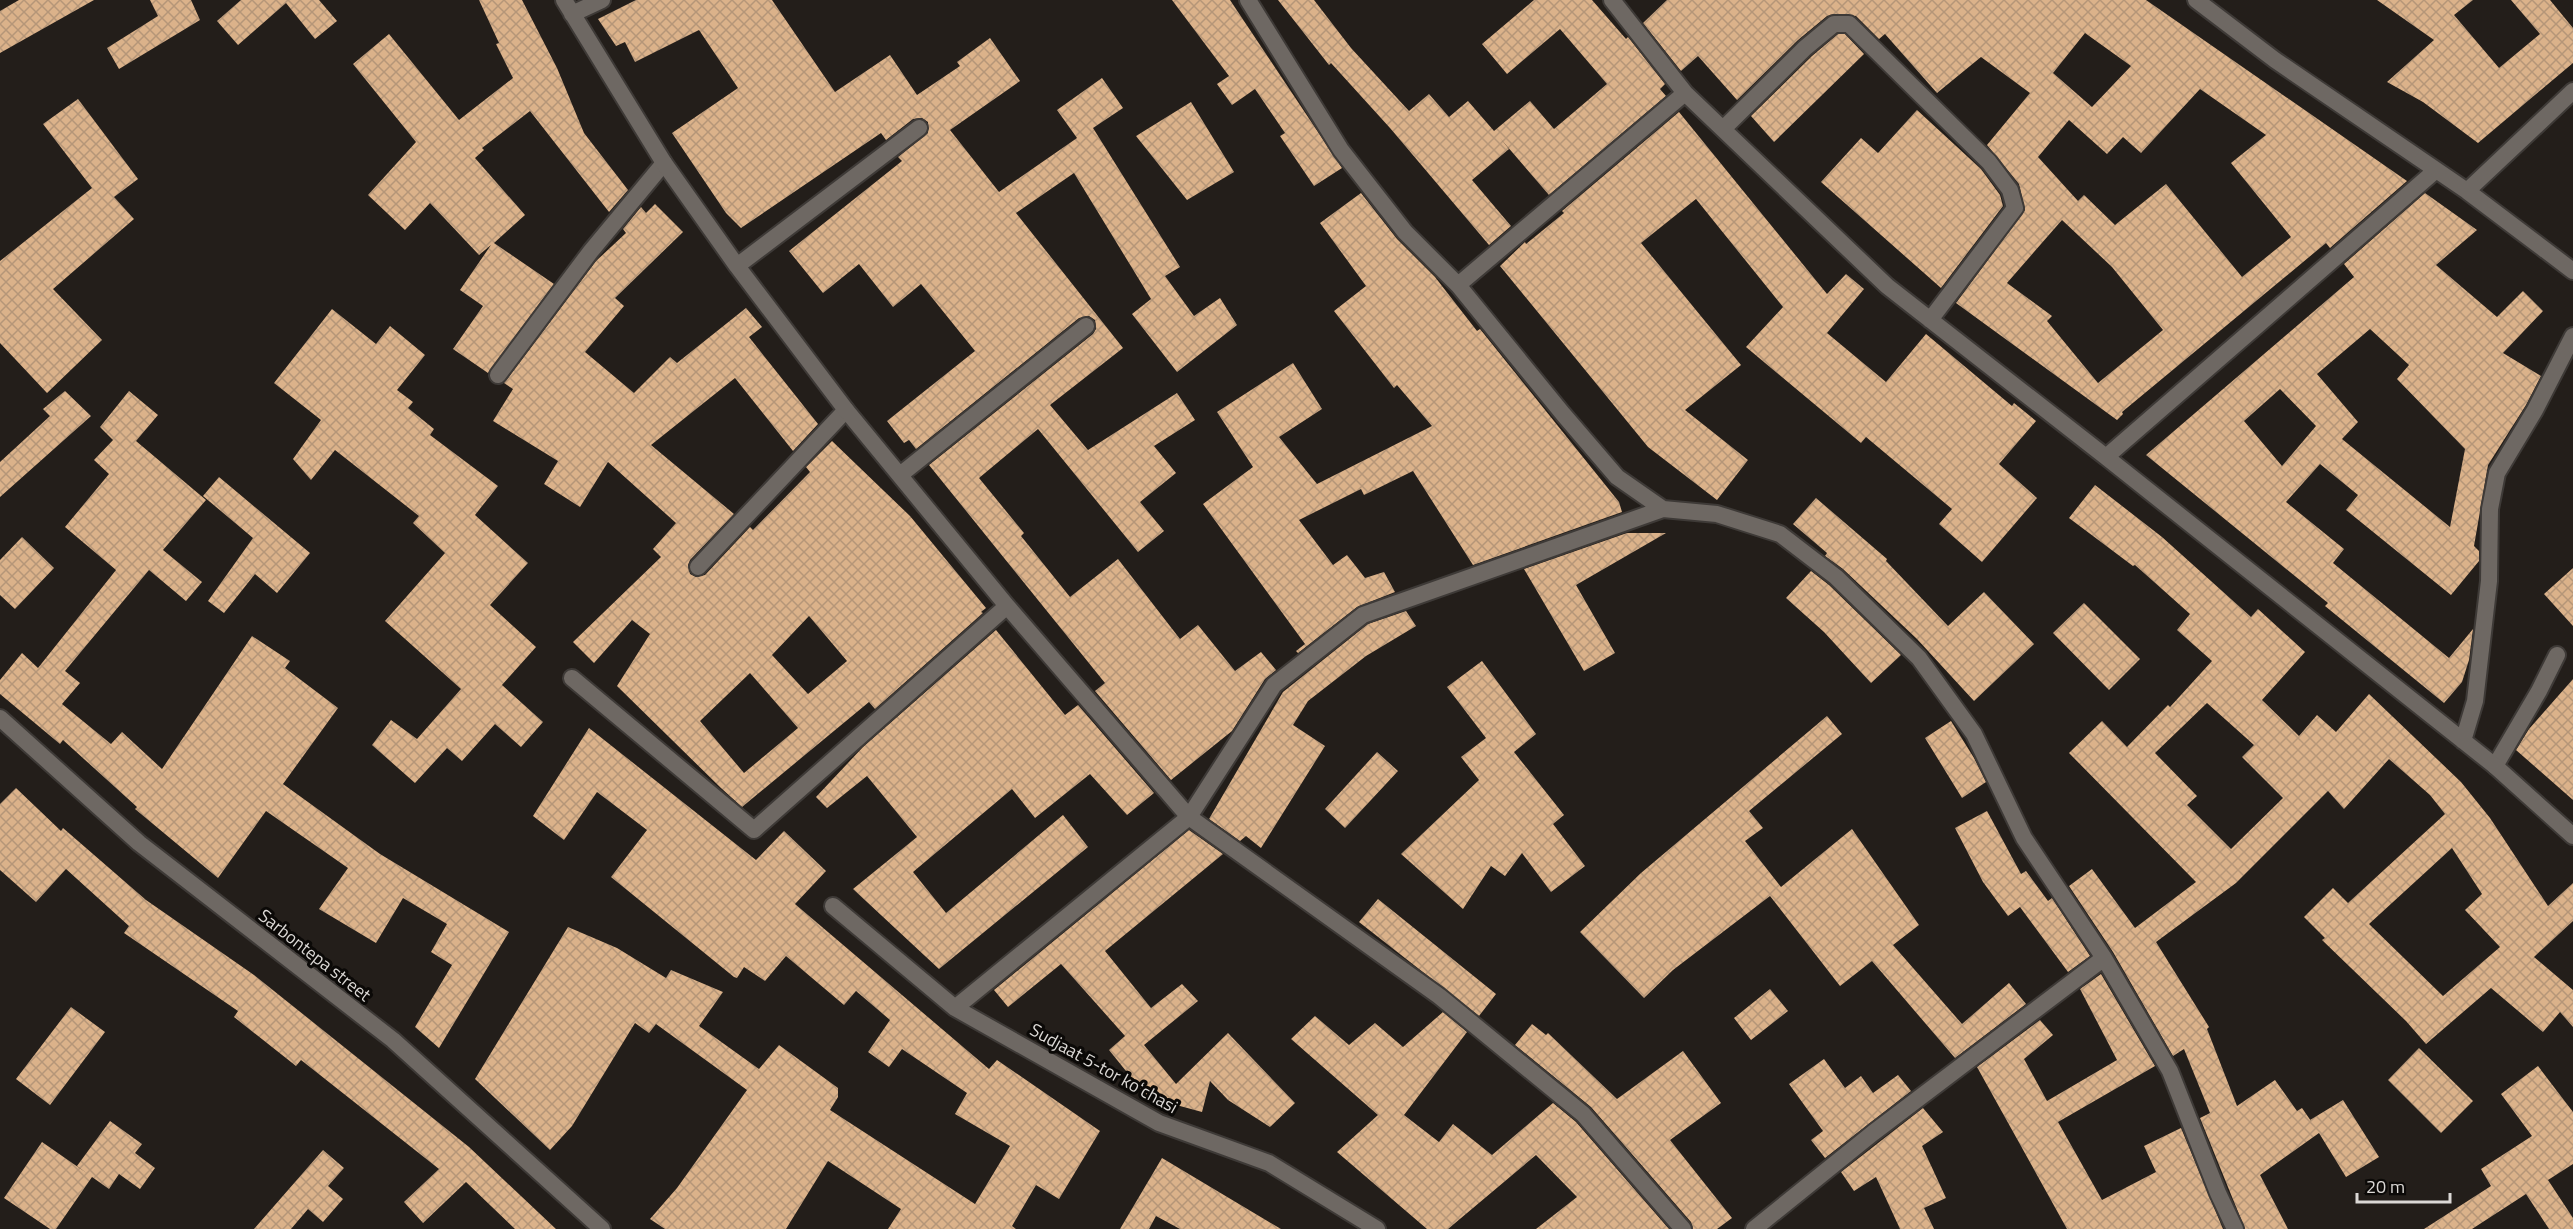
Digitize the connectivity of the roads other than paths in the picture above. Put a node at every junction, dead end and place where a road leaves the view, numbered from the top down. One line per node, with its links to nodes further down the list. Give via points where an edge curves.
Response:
1 (602, 0): 5 (street)
2 (1248, 0): 15 (street, via 1341,150 1405,232)
3 (1612, 0): 7 (street)
4 (2196, 0): 11 (street)
5 (568, 7): 10 (street)
6 (2573, 91): 12 (street)
7 (1685, 93): 9 (street); 15 (street)
8 (919, 128): 13 (street)
9 (1722, 129): 16 (street, via 1887,286); 16 (street, via 1804,48 1834,24 1849,24 1989,162 2010,190 2016,208)
10 (664, 163): 13 (street); 19 (street, via 591,251)
11 (2434, 171): 12 (street); 21 (street)
12 (2467, 191): 14 (street)
13 (736, 266): 20 (street)
14 (2573, 271)
15 (1458, 285): 23 (street, via 1617,477)
16 (1930, 320): 21 (street)
17 (1086, 326): 22 (street)
18 (2573, 336): 29 (street, via 2497,473 2490,509 2490,580 2475,701)
19 (498, 375)
20 (846, 410): 22 (street); 24 (street)
21 (2106, 457): 29 (street)
22 (900, 475): 25 (street)
23 (1663, 509): 31 (street, via 1363,615 1274,685); 34 (street, via 1717,514 1780,534 1836,577 1919,658 1974,735 2024,838)
24 (698, 567)
25 (1007, 606): 27 (street, via 754,830); 31 (street)
26 (2557, 655): 30 (street)
27 (572, 678)
28 (0, 718): 36 (street, Sarbontepa street, via 139,843 393,1040)
29 (2463, 741): 30 (street)
30 (2495, 766): 32 (street)
31 (1189, 817): 35 (street); 38 (street, via 1439,996 1583,1114)
32 (2573, 836)
33 (833, 906): 35 (street, Sudjaat 5-tor koʻchasi)
34 (2104, 958): 39 (street, via 1873,1133); 40 (street, via 2170,1071)
35 (955, 1008): 37 (street, Sudjaat 5-tor koʻchasi, via 1159,1123 1269,1163)
36 (602, 1229)
37 (1377, 1229)
38 (1683, 1229)
39 (1754, 1229)
40 (2235, 1229)

